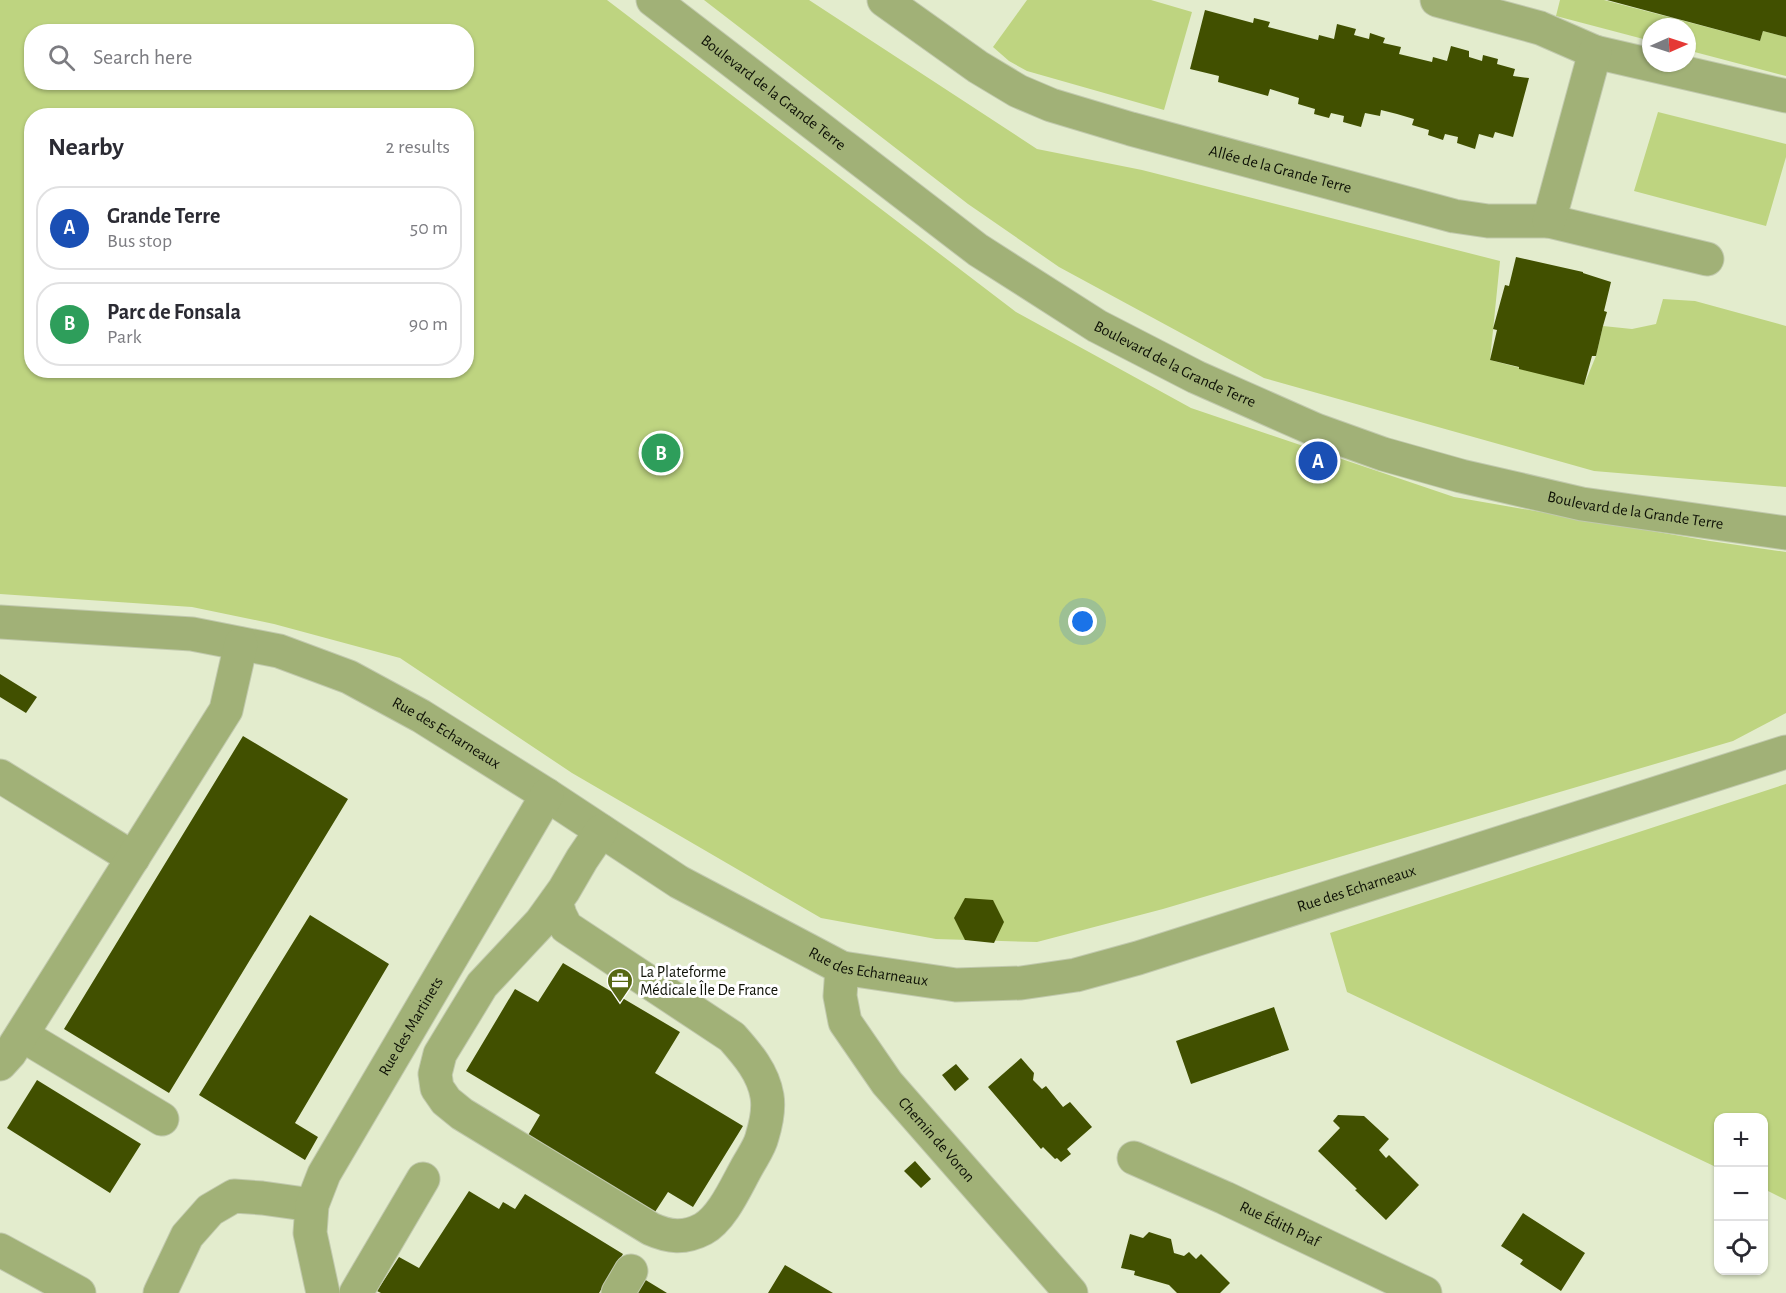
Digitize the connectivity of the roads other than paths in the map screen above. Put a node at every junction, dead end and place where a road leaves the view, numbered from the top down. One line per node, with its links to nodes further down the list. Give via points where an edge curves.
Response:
1 (653, 0): 8 (street, Boulevard de la Grande Terre, via 978,250 1097,326 1196,376 1316,430 1461,476 1582,504)
2 (884, 0): 6 (street, Allée de la Grande Terre, via 978,67 1051,105 1454,216 1488,221)
3 (1437, 0): 4 (street, via 1540,28)
4 (1595, 51): 5 (street); 6 (street)
5 (1786, 96)
6 (1549, 221): 7 (street, Allée de la Grande Terre)
7 (1707, 259)
8 (1786, 533)
9 (0, 622): 10 (street, Rue des Echarneaux, via 192,634)
10 (241, 644): 13 (street, Rue des Echarneaux, via 279,651 349,677 421,716); 15 (street, via 226,710)
11 (1786, 752): 17 (street, Rue des Echarneaux, via 1076,975 1021,983 956,985)
12 (0, 776): 15 (street)
13 (547, 795): 14 (street, Rue des Echarneaux); 23 (street, Rue des Martinets, via 324,1174)
14 (601, 831): 16 (street); 17 (street, Rue des Echarneaux, via 679,882)
15 (133, 858): 18 (street)
16 (556, 901): 16 (street, via 482,985 440,1054 435,1074 437,1088 462,1114 651,1229 667,1236 705,1228 726,1205 762,1139 767,1096 760,1074 732,1037 566,927)
17 (842, 968): 30 (street, Chemin de Voron, via 840,996 845,1022 887,1083)
18 (22, 1035): 19 (street); 20 (street)
19 (0, 1064)
20 (162, 1119)
21 (1134, 1158): 31 (street, Rue Édith Piaf)
22 (423, 1179): 29 (street)
23 (312, 1205): 25 (street, via 234,1196 210,1210 187,1236); 26 (street, Rue des Martinets, via 310,1233)
24 (0, 1250): 27 (street)
25 (167, 1279): 28 (street)
26 (320, 1280)
27 (79, 1293)
28 (138, 1293)
29 (356, 1293)
30 (1071, 1293)
31 (1425, 1293)

